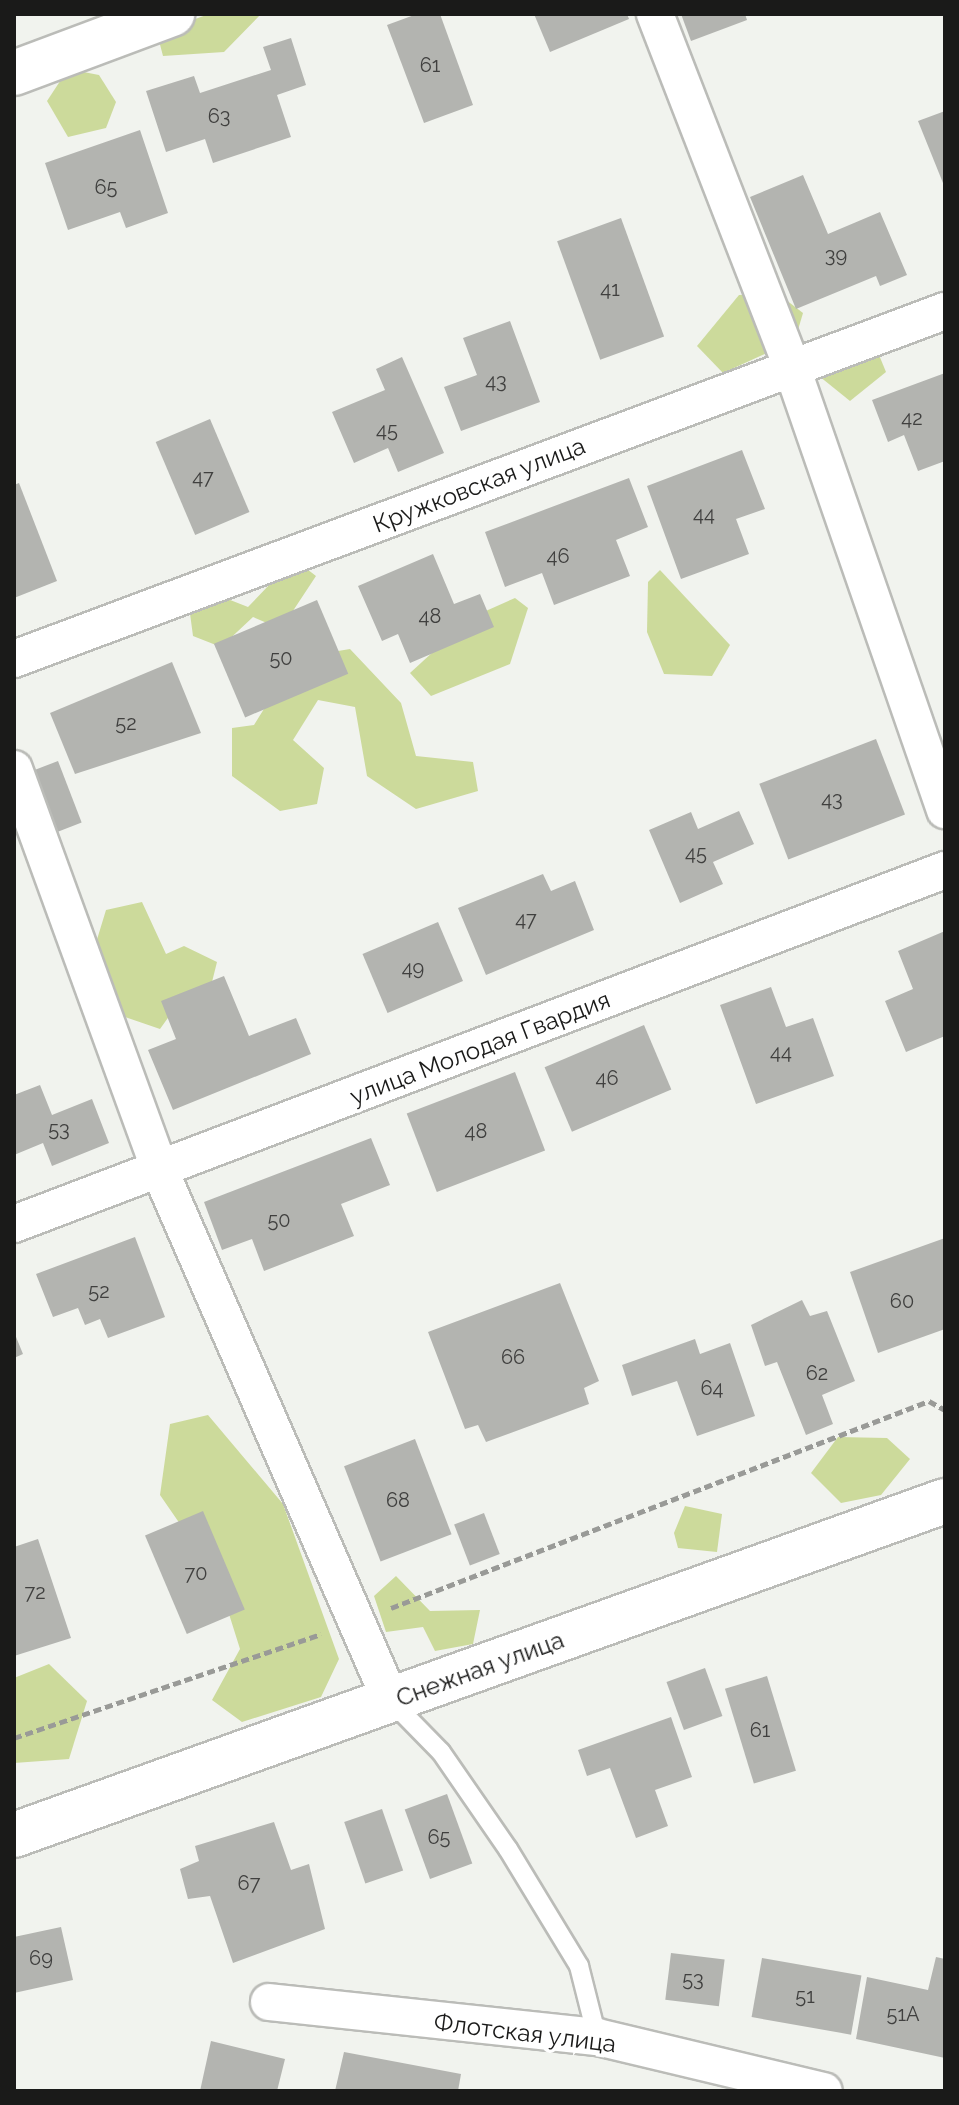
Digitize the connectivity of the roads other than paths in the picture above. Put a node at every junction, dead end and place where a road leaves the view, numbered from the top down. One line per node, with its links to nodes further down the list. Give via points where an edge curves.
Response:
1 (172, 14): 3 (street)
2 (655, 14): 5 (street)
3 (14, 73)
4 (945, 311): 5 (street, Кружковская улица)
5 (792, 368): 6 (street, Кружковская улица); 8 (street)
6 (14, 659)
7 (14, 769): 10 (street)
8 (945, 810)
9 (945, 870): 10 (street, улица Молодая Гвардия)
10 (160, 1171): 11 (street, улица Молодая Гвардия); 13 (street)
11 (14, 1224)
12 (945, 1502): 13 (street, Снежная улица)
13 (391, 1701): 14 (street, Снежная улица); 16 (lane, via 441,1752 508,1849 579,1966)
14 (14, 1835)
15 (269, 2002): 16 (street, Флотская улица)
16 (597, 2037): 17 (street, Флотская улица)
17 (824, 2091)

